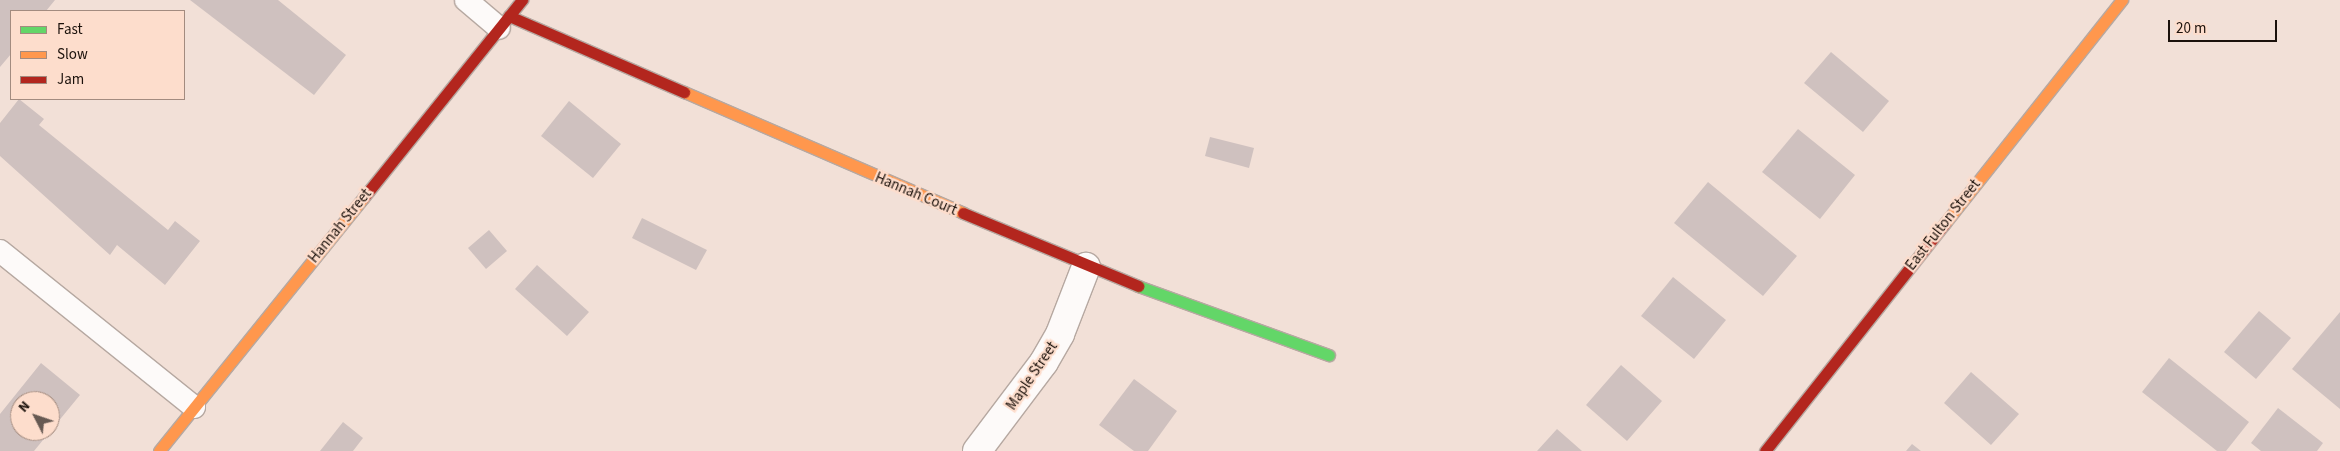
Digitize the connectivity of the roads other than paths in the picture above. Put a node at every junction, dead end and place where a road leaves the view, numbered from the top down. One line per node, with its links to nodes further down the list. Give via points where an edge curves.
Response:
1 (466, 0): 4 (lane)
2 (522, 0): 4 (street, Hannah Street)
3 (2122, 0): 11 (street, East Fulton Street)
4 (504, 22): 6 (street, Hannah Court); 8 (street, Hannah Street)
5 (0, 252): 8 (lane)
6 (1086, 267): 7 (street, Hannah Court); 10 (street, Maple Street, via 1060,334 1044,362)
7 (1329, 355)
8 (194, 407): 9 (street, Hannah Street)
9 (159, 451)
10 (977, 451)
11 (1765, 451)

